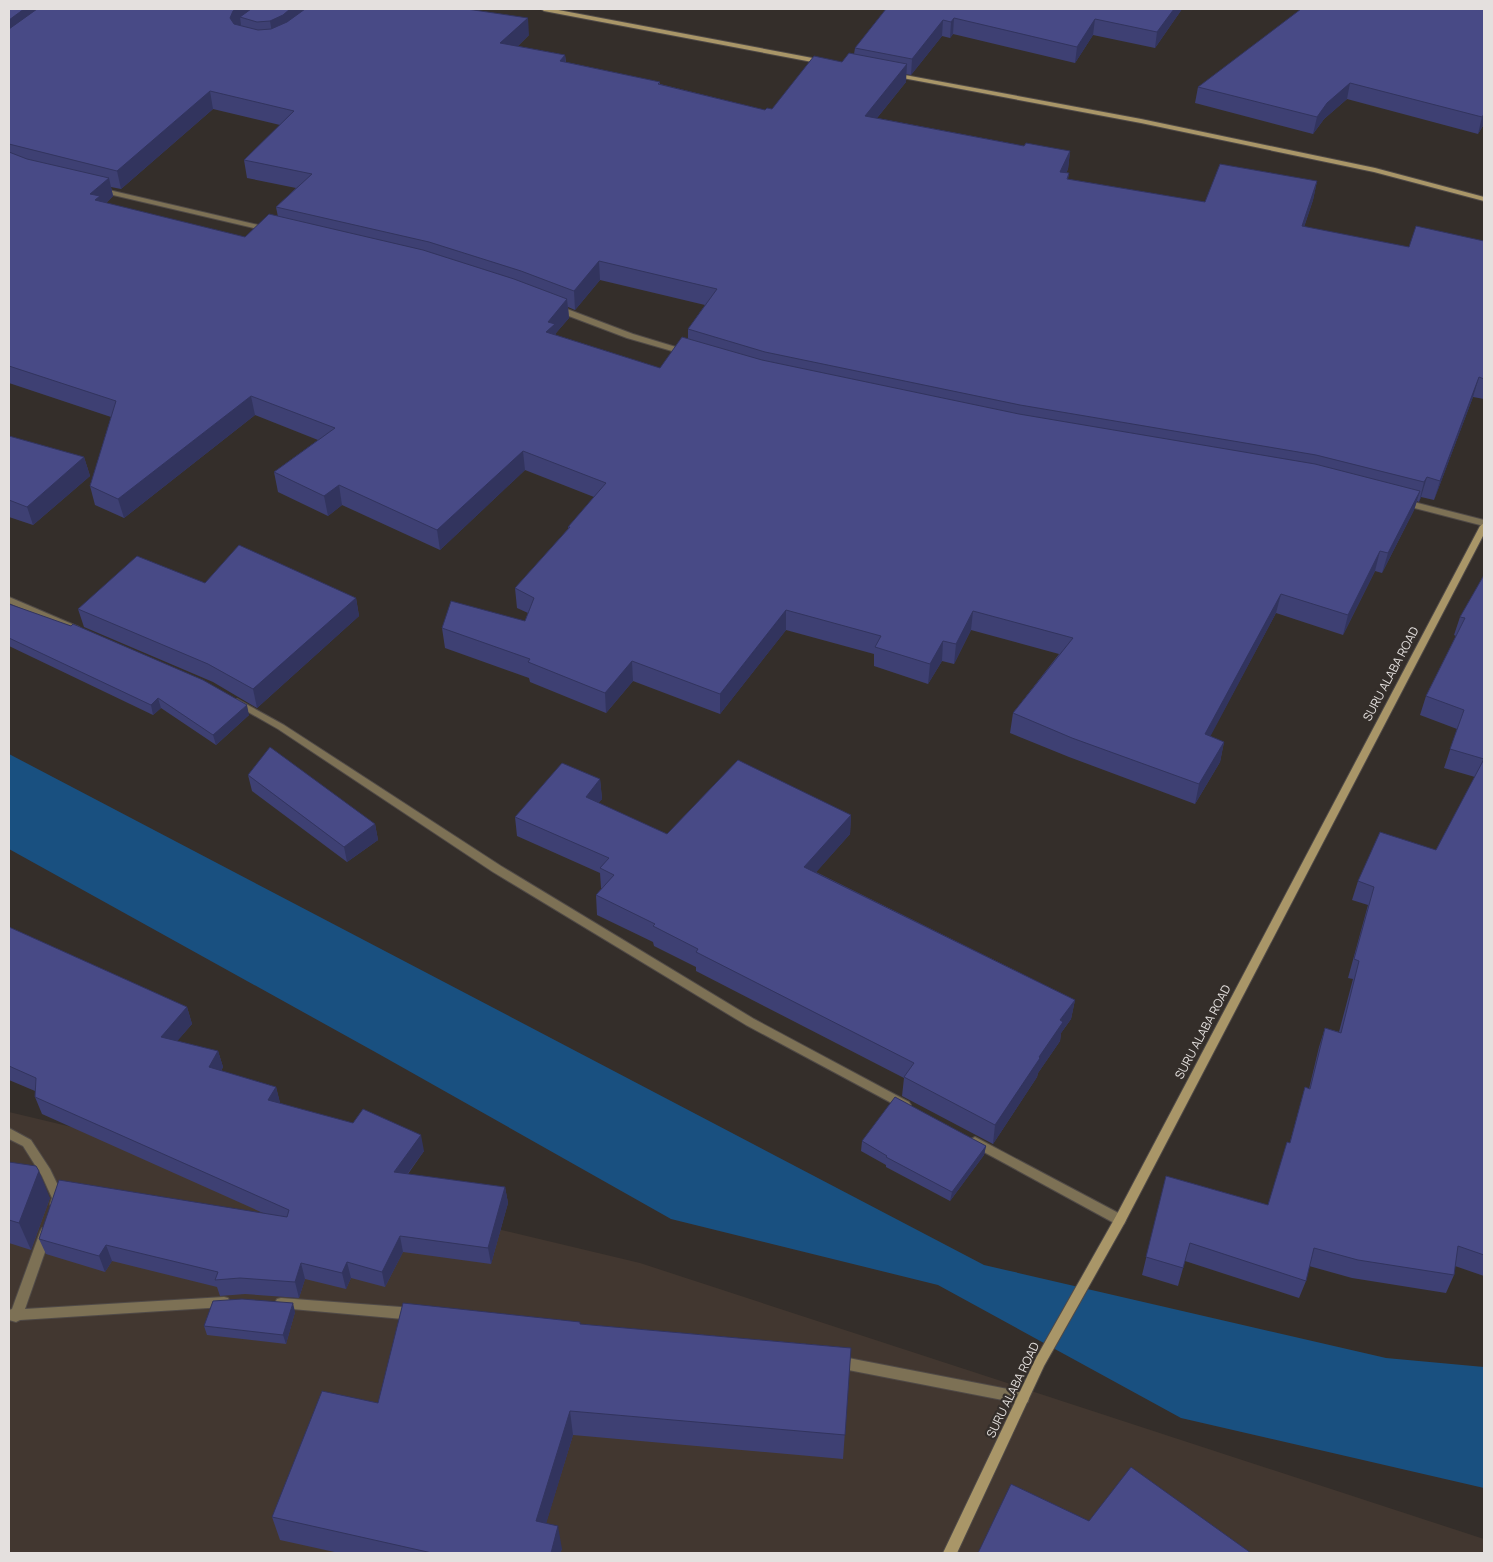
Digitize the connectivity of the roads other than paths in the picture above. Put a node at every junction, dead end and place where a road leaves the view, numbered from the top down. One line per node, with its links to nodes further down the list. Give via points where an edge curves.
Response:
1 (544, 9): 2 (street)
2 (828, 63)
3 (887, 74): 5 (street, via 1141,121 1375,170)
4 (93, 188): 6 (street)
5 (1484, 199)
6 (274, 230)
7 (547, 304): 8 (street, via 630,336)
8 (696, 356)
9 (1397, 501): 10 (street)
10 (1484, 525): 17 (street, SURU ALABA ROAD)
11 (9, 600): 12 (street)
12 (86, 633)
13 (225, 695): 14 (street, via 280,727 497,869 750,1022)
14 (917, 1111)
15 (9, 1132): 21 (street, via 27,1143 58,1198)
16 (961, 1135): 17 (street)
17 (1120, 1220): 23 (street, SURU ALABA ROAD)
18 (235, 1301): 21 (street)
19 (265, 1302): 20 (street)
20 (430, 1315)
21 (13, 1316)
22 (823, 1359): 23 (street)
23 (1023, 1398): 24 (street, SURU ALABA ROAD)
24 (950, 1553)

